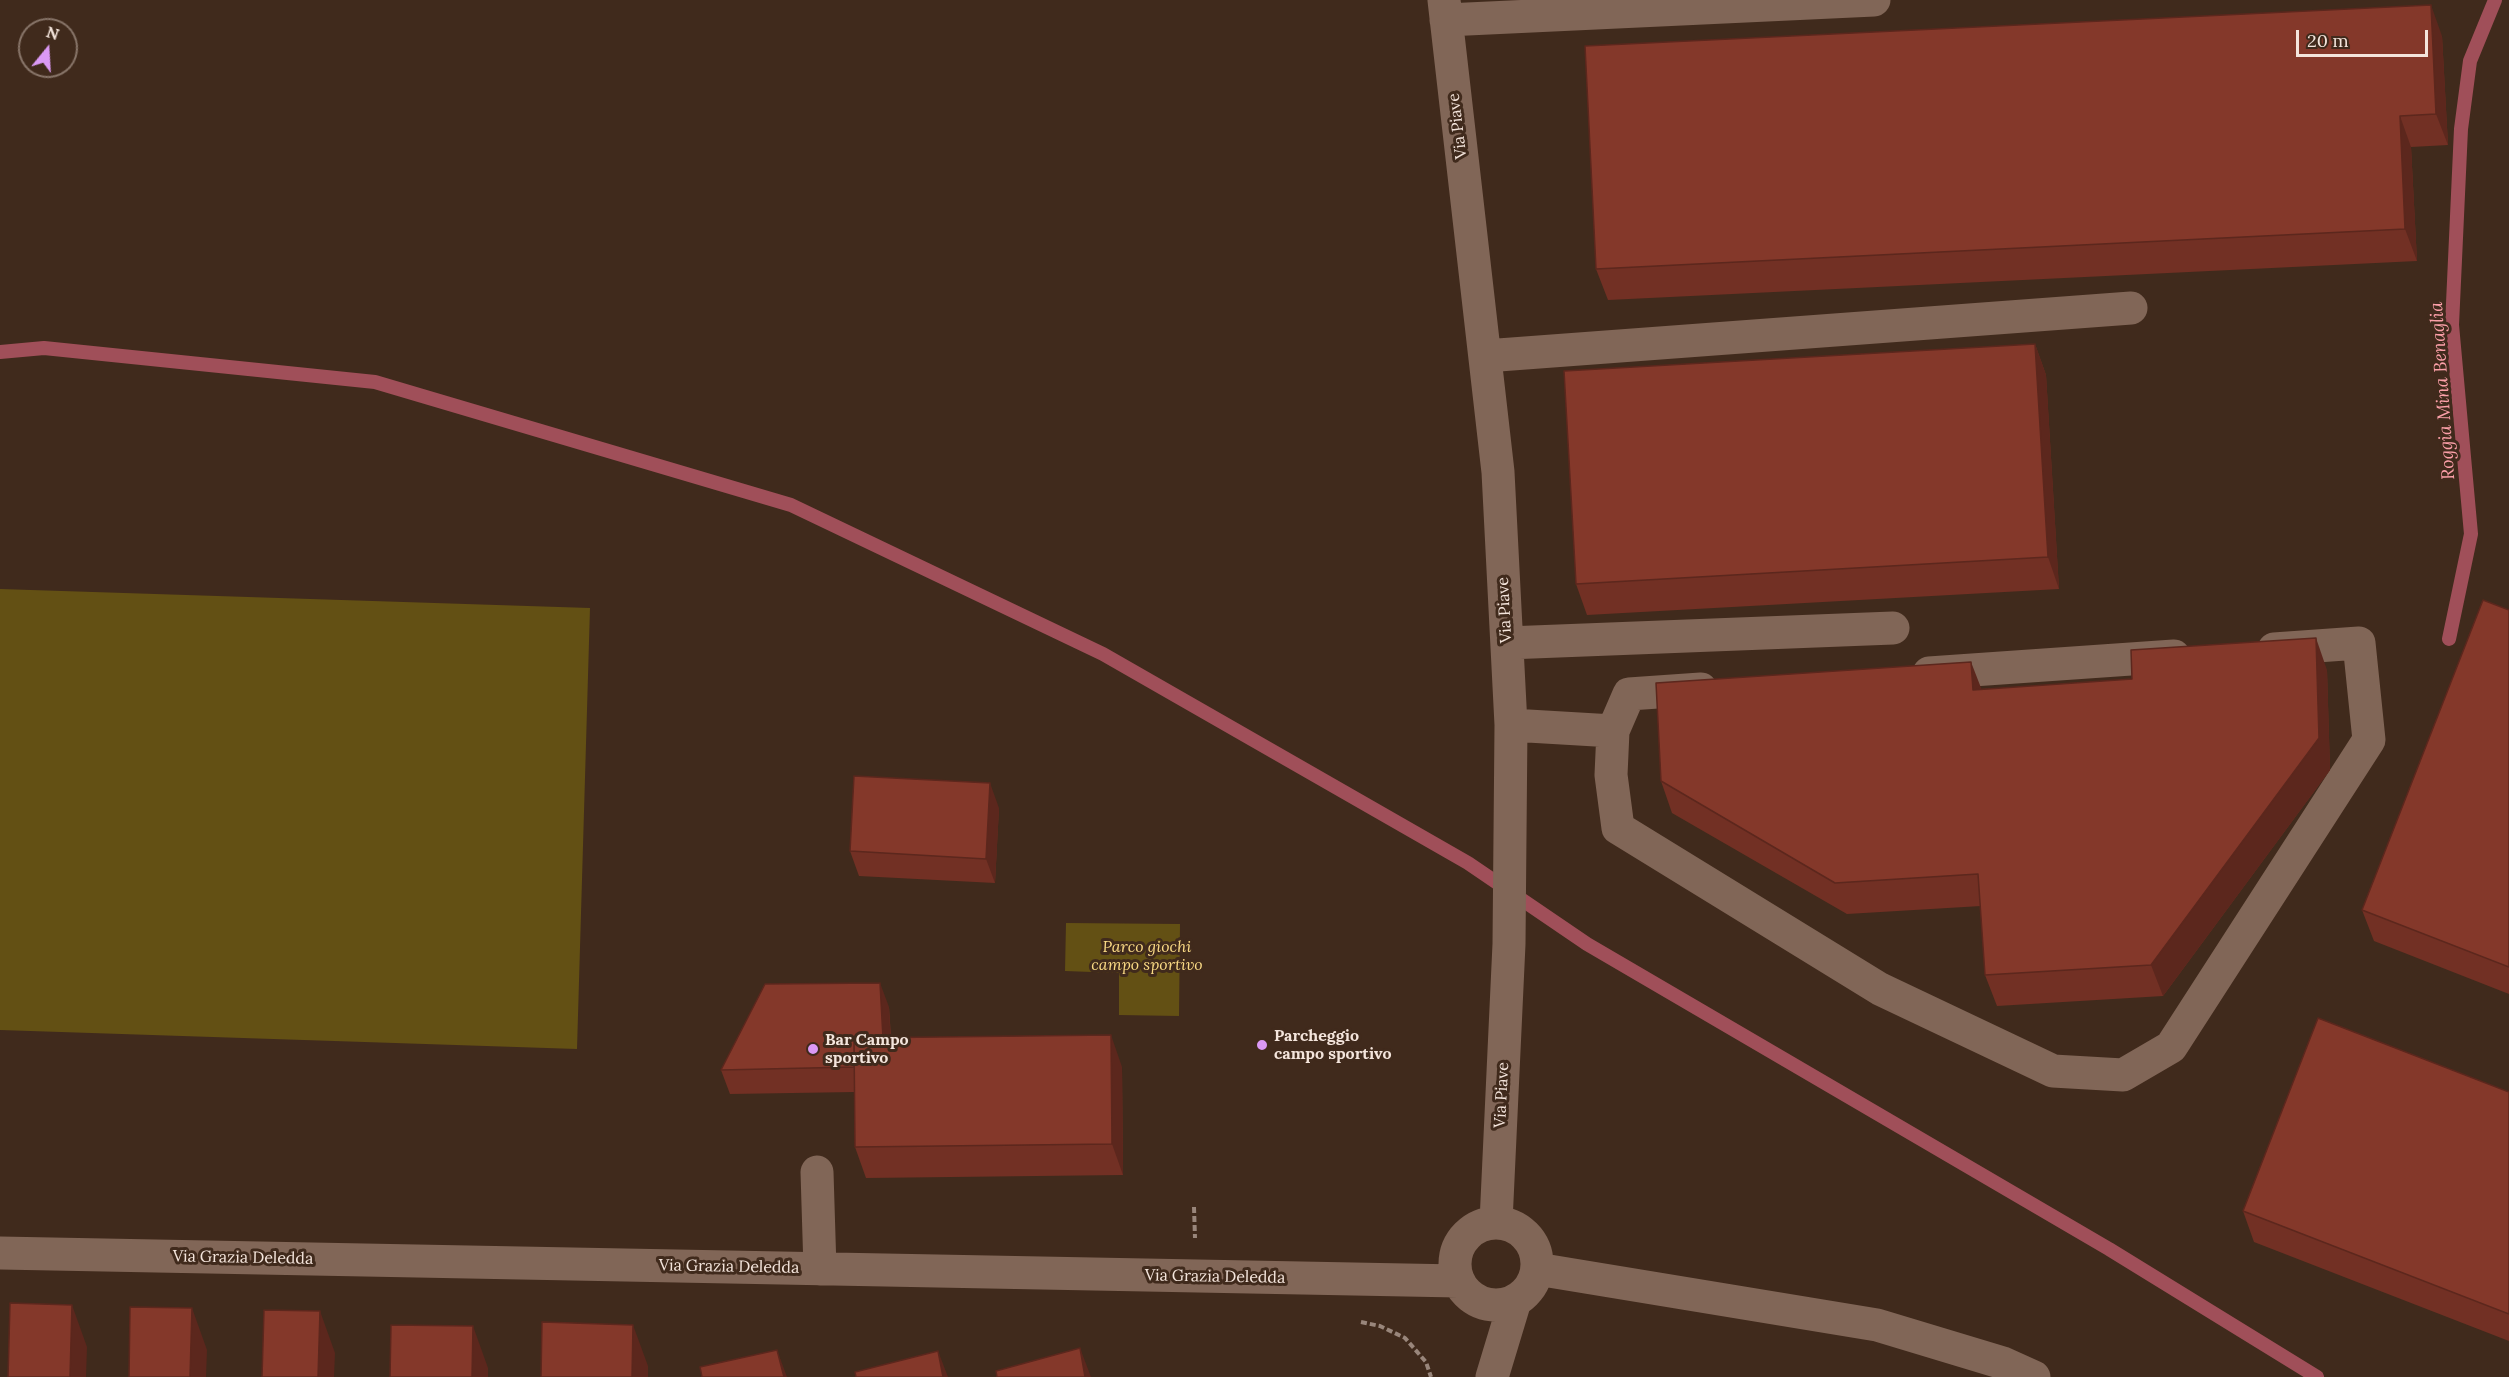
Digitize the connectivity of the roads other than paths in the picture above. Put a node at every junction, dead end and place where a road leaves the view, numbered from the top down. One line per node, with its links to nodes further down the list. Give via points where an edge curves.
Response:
1 (1874, 0): 2 (street)
2 (1445, 10): 4 (street, Via Piave)
3 (2131, 308): 4 (street)
4 (1485, 356): 6 (street, Via Piave, via 1498,472)
5 (1893, 628): 6 (street)
6 (1507, 643): 11 (street, Via Piave)
7 (2239, 652): 12 (street, via 2359,643 2369,740 2171,1047 2123,1075 2053,1071 1880,990 1618,828 1611,775)
8 (2203, 654): 9 (street)
9 (1904, 675)
10 (1736, 686): 12 (street, via 1629,694)
11 (1511, 725): 12 (street); 14 (street, Via Piave, via 1509,944)
12 (1613, 731)
13 (817, 1172): 16 (street)
14 (1496, 1222): 17 (street, via 1510,1224 1522,1232 1537,1255); 18 (street, via 1482,1225 1461,1242 1455,1262)
15 (0, 1253): 16 (street, Via Grazia Deledda)
16 (820, 1269): 18 (street, Via Grazia Deledda)
17 (1537, 1269): 19 (street, via 1534,1282); 21 (street, via 1877,1325 2003,1363)
18 (1458, 1281): 19 (street, via 1466,1292 1489,1305)
19 (1515, 1301): 20 (street)
20 (1492, 1377)
21 (2034, 1377)

